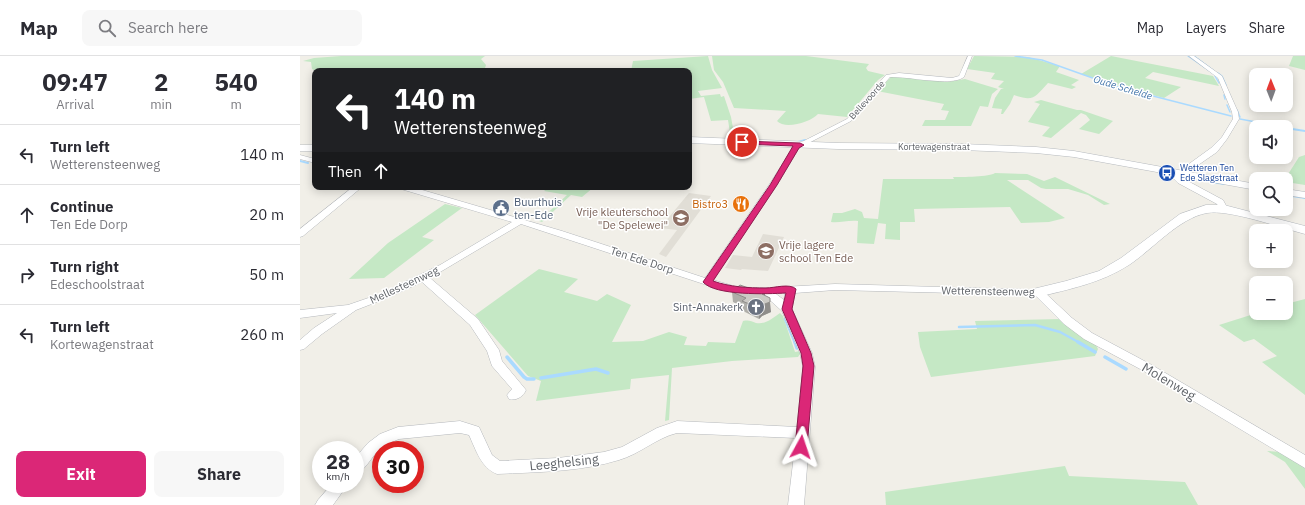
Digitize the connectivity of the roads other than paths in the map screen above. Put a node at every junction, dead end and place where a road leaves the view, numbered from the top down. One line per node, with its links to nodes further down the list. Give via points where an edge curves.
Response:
1 (970, 56): 4 (street, Bellevoorde, via 961,77 956,80 946,81 899,74 888,76 849,120)
2 (1191, 56): 9 (street, via 1220,77 1236,119 1225,138 1214,150)
3 (692, 140): 4 (street, Kortewagenstraat)
4 (800, 145): 9 (street, Kortewagenstraat, via 1036,150 1074,154); 20 (street, via 796,147)
5 (300, 148): 6 (street)
6 (312, 148)
7 (300, 157): 8 (street)
8 (312, 160)
9 (1181, 174): 10 (street, Kortewagenstraat); 15 (street, via 1177,178 1220,202)
10 (1249, 186)
11 (354, 190): 18 (street)
12 (414, 190): 16 (street, Ten Ede Dorp)
13 (1293, 193): 14 (street)
14 (1305, 196)
15 (1224, 209): 17 (street, Wetterensteenweg); 23 (street, Wetterensteenweg, via 1206,209 1184,217 1126,261 1100,276)
16 (520, 221): 19 (street, Mellesteenweg); 20 (street, Ten Ede Dorp)
17 (1305, 230)
18 (300, 234)
19 (424, 278): 24 (street, Mellesteenweg); 28 (street, via 474,322 493,350 496,363 520,390)
20 (707, 282): 22 (street, Ten Ede Dorp, via 737,290)
21 (791, 289): 22 (street, Wetterensteenweg); 23 (street, Wetterensteenweg, via 835,287); 25 (street)
22 (766, 291): 25 (street)
23 (1038, 292): 31 (street, Molenweg, via 1088,336 1146,367)
24 (352, 307): 26 (street, Mellesteenweg); 27 (street)
25 (787, 309): 29 (street, via 809,366)
26 (300, 314)
27 (300, 346)
28 (513, 395)
29 (802, 433): 30 (street, Leeghelsing, via 677,427 666,429 621,454 577,462 497,468 487,459 474,431 460,427 398,433 385,438); 34 (street)
30 (364, 458)
31 (1305, 462)
32 (333, 493): 33 (street)
33 (323, 505)
34 (796, 505)

